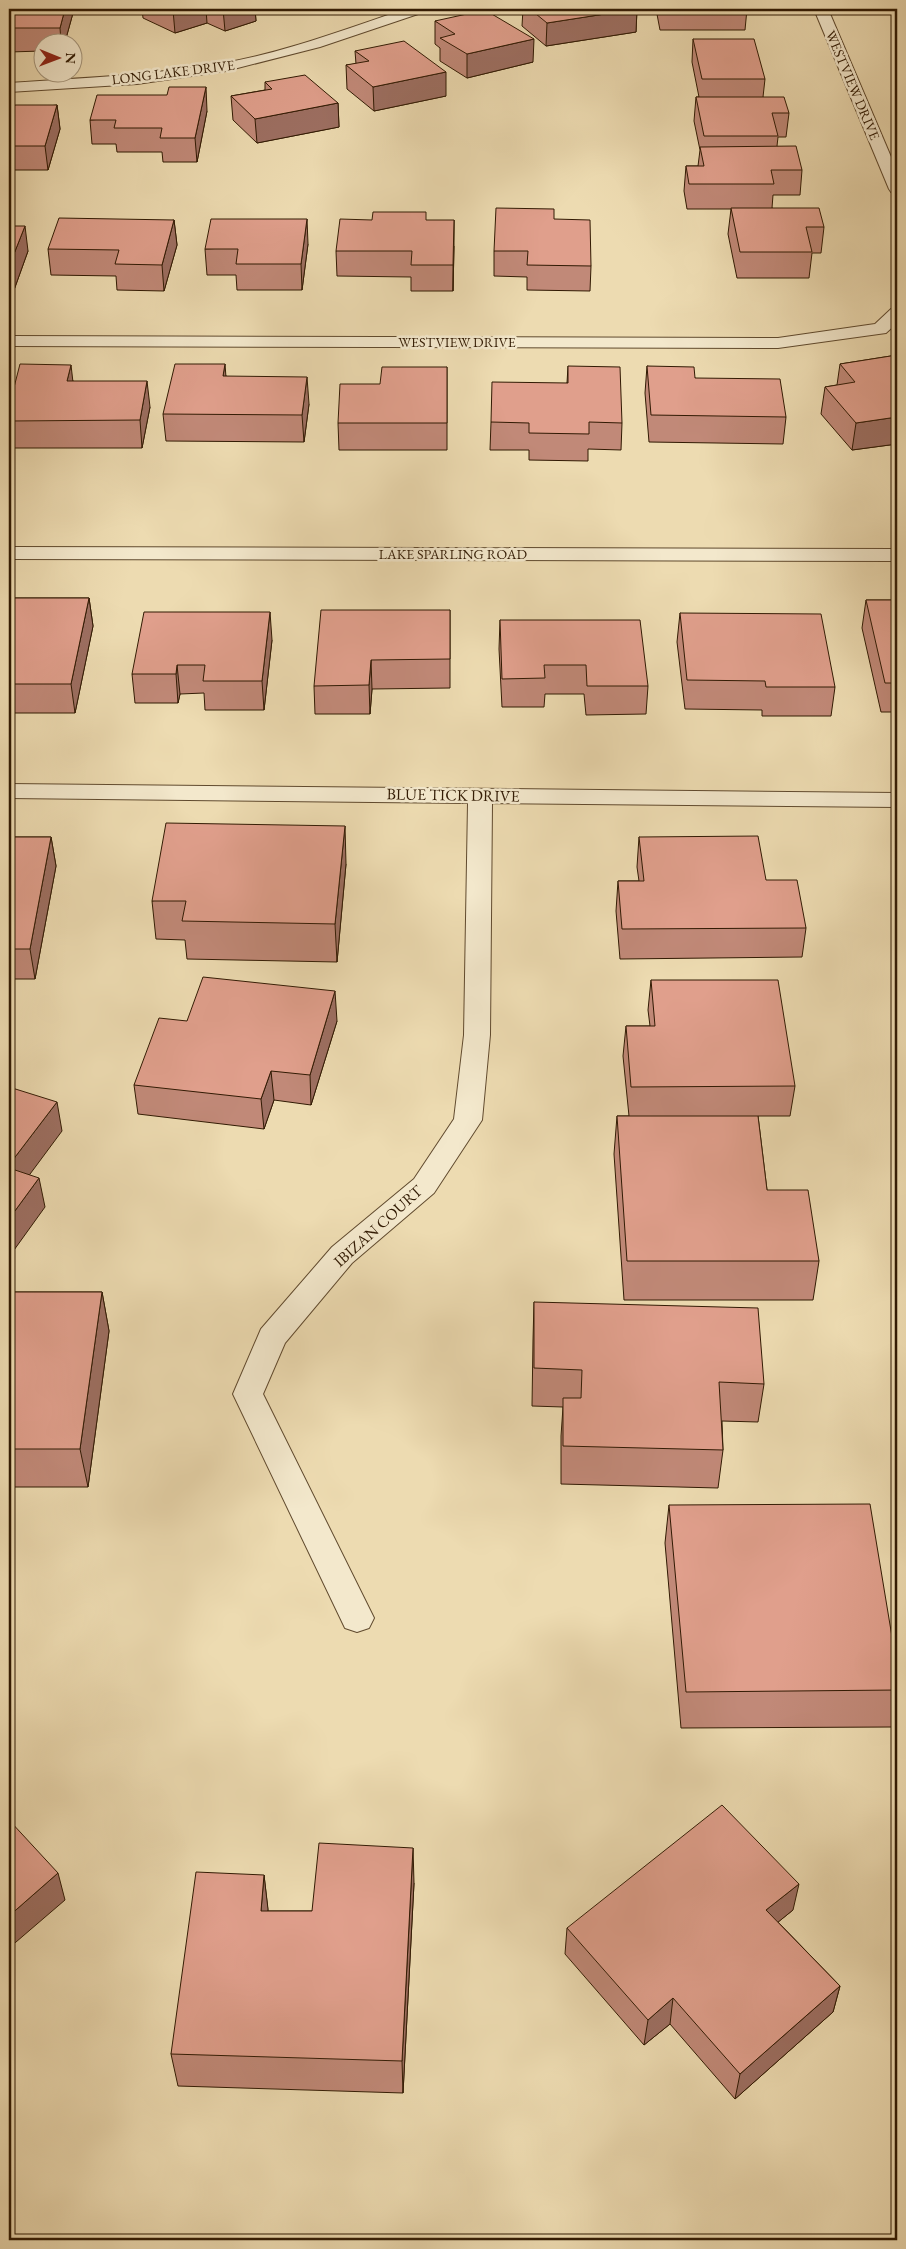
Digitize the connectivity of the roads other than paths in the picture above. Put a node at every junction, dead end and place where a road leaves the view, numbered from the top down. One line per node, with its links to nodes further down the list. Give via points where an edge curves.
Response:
1 (419, 9): 3 (street, LONG LAKE DRIVE, via 315,44 226,67 137,79)
2 (821, 9): 4 (street, WESTVIEW DRIVE)
3 (9, 88)
4 (897, 189)
5 (897, 313): 6 (street, WESTVIEW DRIVE, via 880,329 778,343)
6 (9, 341)
7 (9, 553): 8 (street, LAKE SPARLING ROAD)
8 (897, 555)
9 (9, 791): 10 (street, BLUE TICK DRIVE)
10 (480, 796): 11 (street, BLUE TICK DRIVE); 12 (street, IBIZAN COURT, via 477,1035 468,1120 424,1186 342,1255 272,1337 248,1394)
11 (897, 800)
12 (357, 1618)

